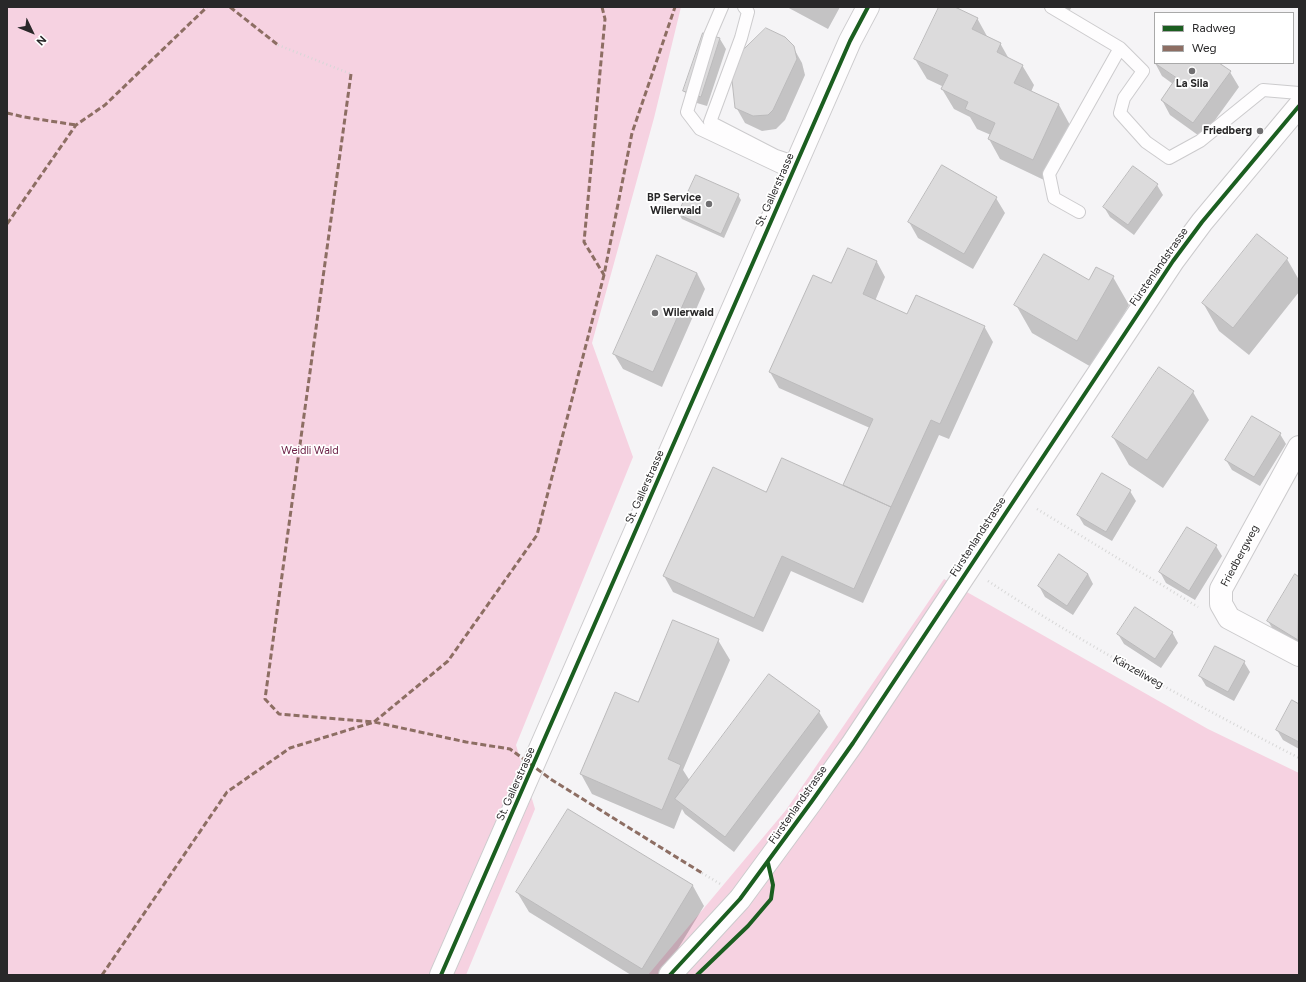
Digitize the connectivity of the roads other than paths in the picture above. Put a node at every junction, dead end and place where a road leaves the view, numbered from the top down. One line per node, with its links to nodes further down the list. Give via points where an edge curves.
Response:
1 (722, 7): 8 (lane, via 710,35 687,112 700,129)
2 (744, 7): 8 (lane, via 748,12 742,38 710,122)
3 (868, 7): 8 (street, St. Gallerstrasse, via 850,41)
4 (1051, 7): 5 (lane)
5 (1120, 48): 6 (lane, via 1143,71 1124,98 1120,113 1146,142 1169,158 1200,141 1263,90); 9 (lane, via 1049,174 1054,198)
6 (1299, 93)
7 (1299, 106): 13 (street, Fürstenlandstrasse, via 1207,216 1173,261 853,743 768,863 740,899)
8 (795, 168): 12 (street, St. Gallerstrasse)
9 (1079, 212)
10 (1299, 447): 11 (street, Friedbergweg, via 1221,589 1221,604 1229,618)
11 (1299, 655)
12 (442, 975)
13 (670, 975)

